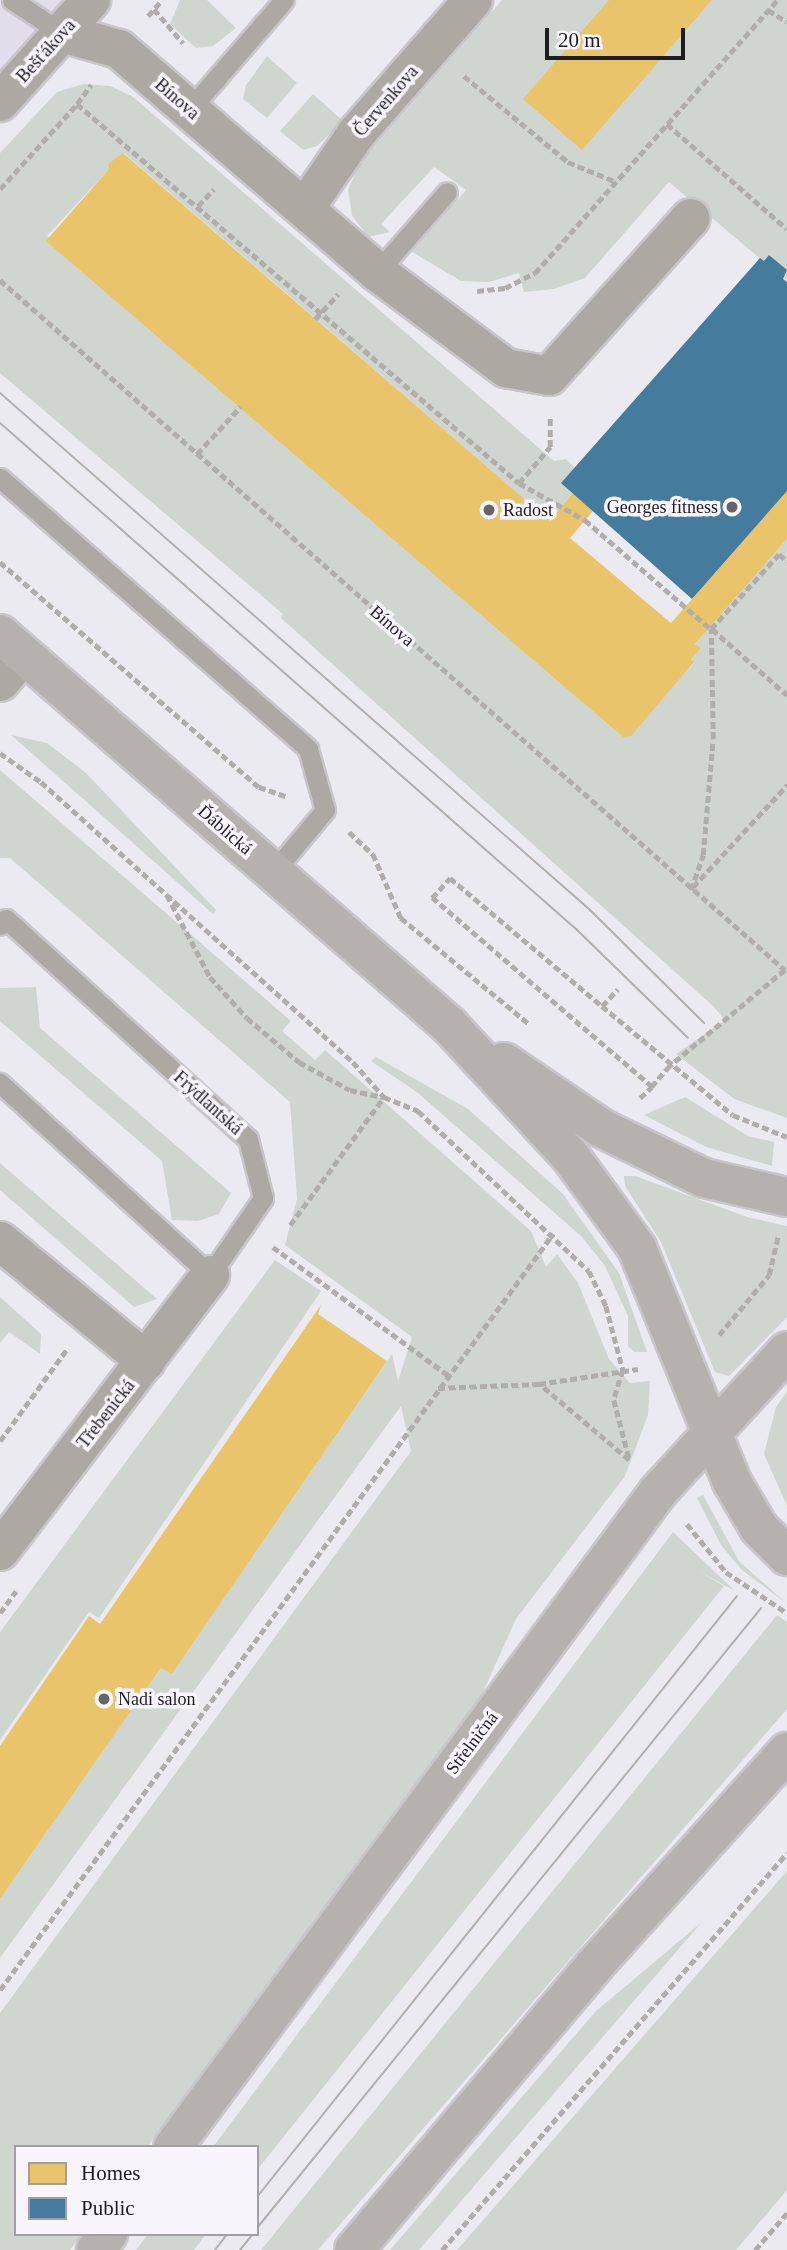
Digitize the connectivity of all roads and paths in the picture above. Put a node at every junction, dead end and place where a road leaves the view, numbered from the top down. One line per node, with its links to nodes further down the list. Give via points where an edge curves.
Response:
1 (12, 0): 9 (lane)
2 (91, 0): 9 (street, Bešťákova)
3 (284, 0): 13 (lane)
4 (473, 0): 10 (street, Červenkova)
5 (777, 0): 7 (path)
6 (154, 9): 11 (path)
7 (768, 10): 8 (path); 14 (path)
8 (787, 22)
9 (62, 33): 12 (street, Bešťákova); 13 (street, Bínova, via 119,49)
10 (432, 49): 15 (path, via 568,162); 18 (street, Červenkova, via 356,134)
11 (190, 51)
12 (0, 102)
13 (189, 110): 18 (street, Bínova)
14 (667, 124): 15 (path); 20 (path)
15 (614, 181): 23 (path, via 535,273 505,288)
16 (0, 189): 28 (path, via 77,104)
17 (447, 192): 21 (lane)
18 (305, 208): 21 (street, Bínova)
19 (691, 218): 24 (street)
20 (787, 229)
21 (377, 272): 24 (street, Bínova, via 506,368)
22 (0, 280): 26 (path, Bínova)
23 (470, 291)
24 (549, 376): 28 (path, via 550,447)
25 (240, 407): 26 (path)
26 (197, 454): 38 (path, Bínova)
27 (0, 478): 36 (lane, via 308,749)
28 (519, 483): 31 (path, via 585,520)
29 (787, 561): 31 (path, via 779,554)
30 (0, 562): 36 (path, via 259,787)
31 (711, 629): 33 (path); 38 (path, via 713,739 703,855)
32 (8, 657): 37 (main road, Ďáblická)
33 (787, 695)
34 (0, 753): 39 (path, via 41,782)
35 (787, 785): 38 (path)
36 (325, 810): 37 (lane); 45 (path, via 373,854 401,918)
37 (273, 872): 44 (main road, Ďáblická)
38 (691, 890): 41 (path, Bínova)
39 (167, 895): 49 (path, via 353,1062); 49 (path, via 210,977 247,1018 299,1062 350,1090)
40 (0, 925): 56 (lane, Frýdlantská, via 6,919 248,1139 263,1198)
41 (786, 970): 46 (path)
42 (618, 989): 43 (path)
43 (602, 1006): 46 (path); 48 (path, via 450,877 432,898)
44 (450, 1026): 52 (main road, via 601,1128); 65 (main road, via 570,1156 637,1248)
45 (536, 1030)
46 (670, 1066): 48 (path); 51 (path, via 733,1115)
47 (0, 1083): 56 (lane)
48 (652, 1087): 50 (path, via 640,1098)
49 (384, 1097): 53 (path, via 418,1111)
50 (629, 1098)
51 (787, 1137)
52 (784, 1211): 57 (path, via 769,1275)
53 (553, 1234): 61 (path, via 589,1271 607,1306); 62 (path)
54 (0, 1241): 60 (street)
55 (273, 1247): 62 (path)
56 (210, 1275): 60 (street, Třebenická)
57 (713, 1340)
58 (67, 1349): 66 (path)
59 (787, 1351): 65 (main road, Střelničná)
60 (146, 1361): 68 (street, Třebenická)
61 (623, 1370): 63 (path); 63 (path, via 614,1400 629,1461)
62 (448, 1375): 64 (path)
63 (539, 1384): 64 (path)
64 (438, 1388): 73 (path)
65 (712, 1433): 69 (main road, via 759,1528); 74 (main road, Střelničná, via 658,1492)
66 (0, 1441)
67 (685, 1522): 70 (path, via 726,1572)
68 (0, 1551)
69 (787, 1556)
70 (787, 1613)
71 (787, 1752): 76 (main road, via 594,1966)
72 (787, 1853): 77 (path)
73 (0, 1990)
74 (174, 2145)
75 (787, 2213): 78 (path)
76 (354, 2250)
77 (442, 2250)
78 (755, 2250)

